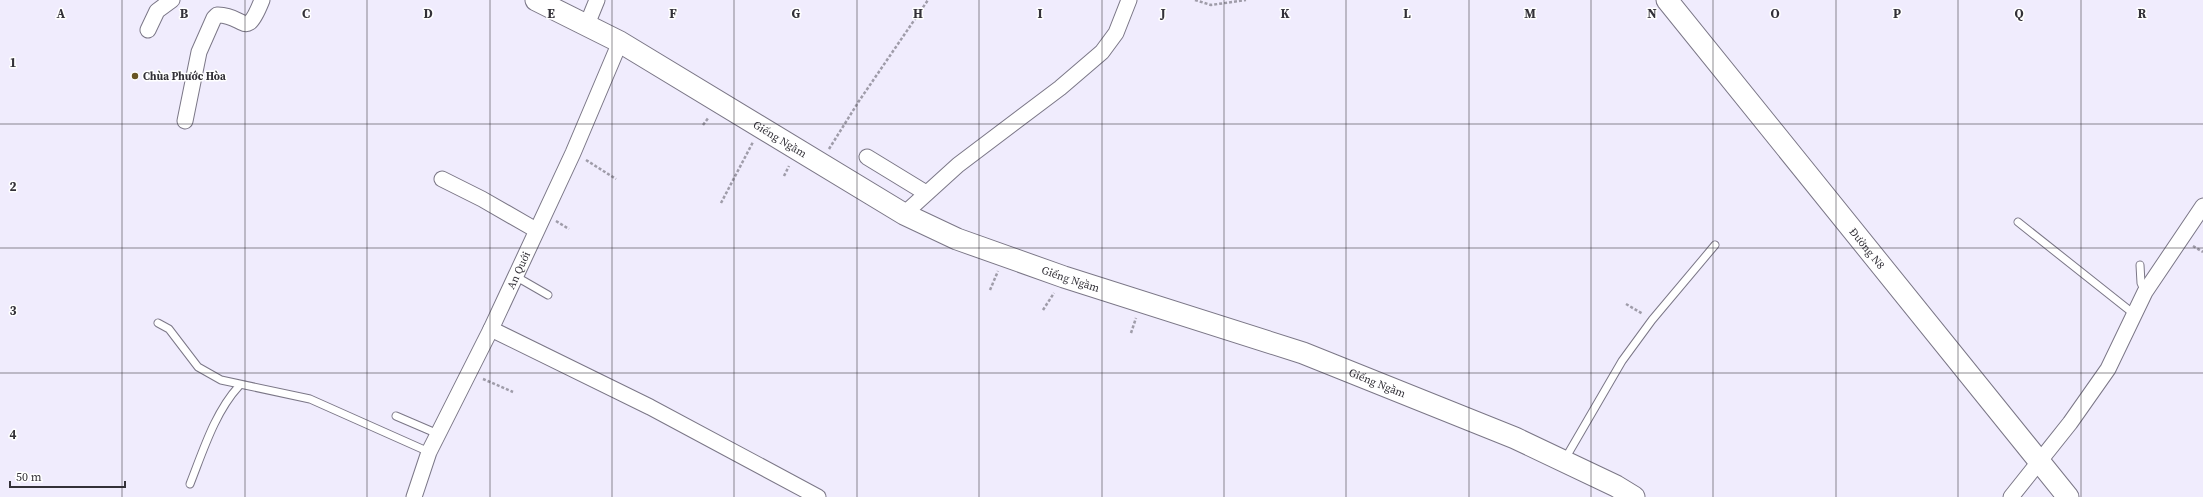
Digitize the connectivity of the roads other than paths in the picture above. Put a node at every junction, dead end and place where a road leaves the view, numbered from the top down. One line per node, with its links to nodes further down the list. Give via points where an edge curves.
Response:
1 (172, 0): 8 (street, via 157,11)
2 (262, 0): 10 (street, via 254,20 250,23 222,14 214,18 199,52)
3 (536, 0): 7 (street, Giếng Ngầm)
4 (597, 0): 7 (street)
5 (1129, 0): 13 (street, via 1116,33 1102,52)
6 (1667, 0): 31 (street, Đường N8)
7 (586, 26): 9 (street, Giếng Ngầm)
8 (148, 30)
9 (620, 42): 15 (street, Giếng Ngầm); 17 (street, An Quới, via 573,153)
10 (185, 121)
11 (867, 157): 13 (street)
12 (442, 179): 17 (street)
13 (926, 193): 15 (street)
14 (2203, 206): 21 (street)
15 (904, 214): 30 (street, Giếng Ngầm, via 957,239 1064,277 1303,353 1515,438)
16 (2018, 222): 23 (lane)
17 (536, 230): 20 (street, An Quới)
18 (1715, 245): 30 (lane, via 1652,320 1622,362)
19 (2140, 265): 21 (lane, via 2141,282)
20 (515, 276): 22 (lane); 25 (street, An Quới)
21 (2145, 292): 23 (street)
22 (548, 295)
23 (2134, 314): 31 (street, via 2108,369)
24 (158, 323): 26 (lane, via 169,329 198,367 221,380)
25 (491, 329): 28 (street, An Quới); 34 (street, via 650,407)
26 (239, 386): 29 (lane, via 310,399); 32 (lane, via 224,405)
27 (396, 416): 28 (lane)
28 (438, 434): 29 (street, An Quới)
29 (429, 452): 33 (street, An Quới)
30 (1564, 461): 35 (street, Giếng Ngầm)
31 (2040, 461): 36 (street); 37 (street, Đường N8)
32 (190, 484)
33 (414, 497)
34 (818, 497)
35 (1634, 497)
36 (2011, 497)
37 (2068, 497)

